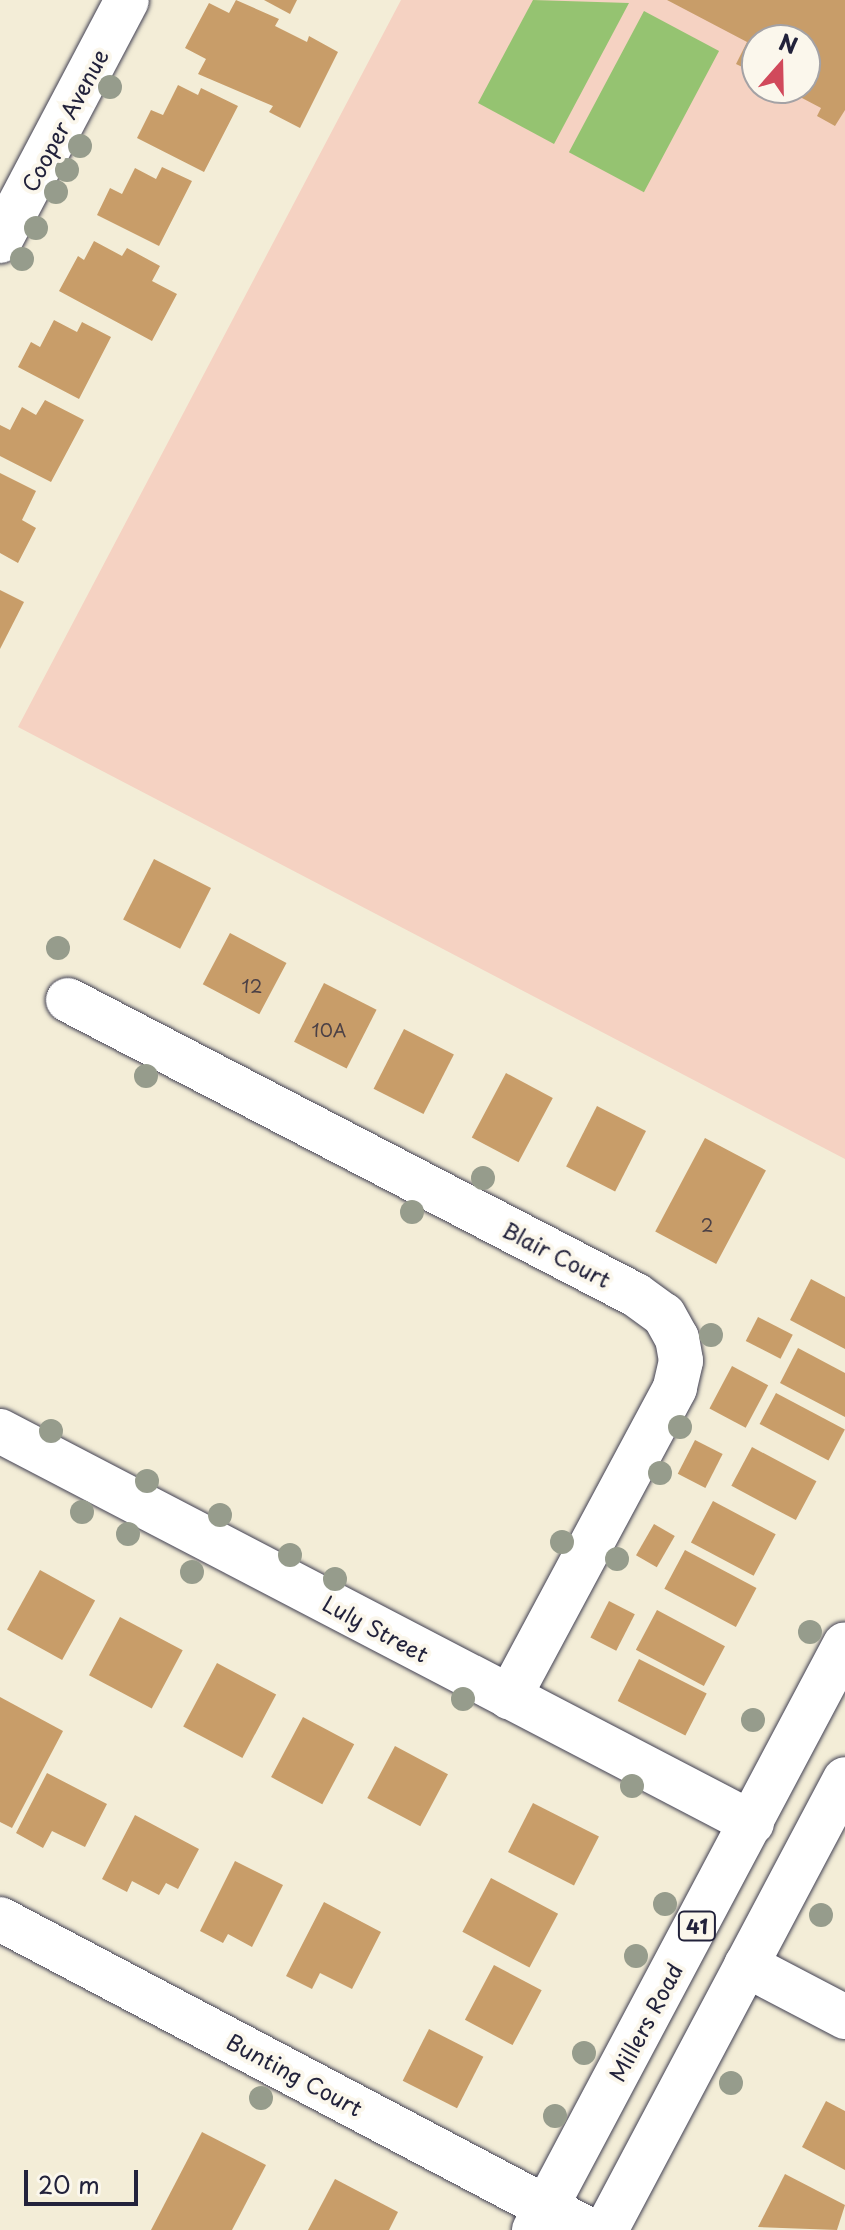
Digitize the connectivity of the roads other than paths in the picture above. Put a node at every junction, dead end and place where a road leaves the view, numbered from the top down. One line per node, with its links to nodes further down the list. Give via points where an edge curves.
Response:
1 (127, 0): 2 (street, Cooper Avenue)
2 (0, 241)
3 (68, 1000): 6 (street, Blair Court, via 636,1295 664,1315 677,1338 681,1361 675,1388)
4 (0, 1431): 6 (street, Luly Street)
5 (845, 1644): 8 (street, Millers Road / 41)
6 (509, 1697): 8 (street, Luly Street)
7 (845, 1779): 10 (street)
8 (752, 1823): 12 (street, Millers Road / 41)
9 (0, 1919): 12 (street, Bunting Court)
10 (746, 1965): 11 (street); 14 (street)
11 (845, 2017)
12 (540, 2218): 13 (street, Bunting Court)
13 (589, 2230)
14 (606, 2230)

